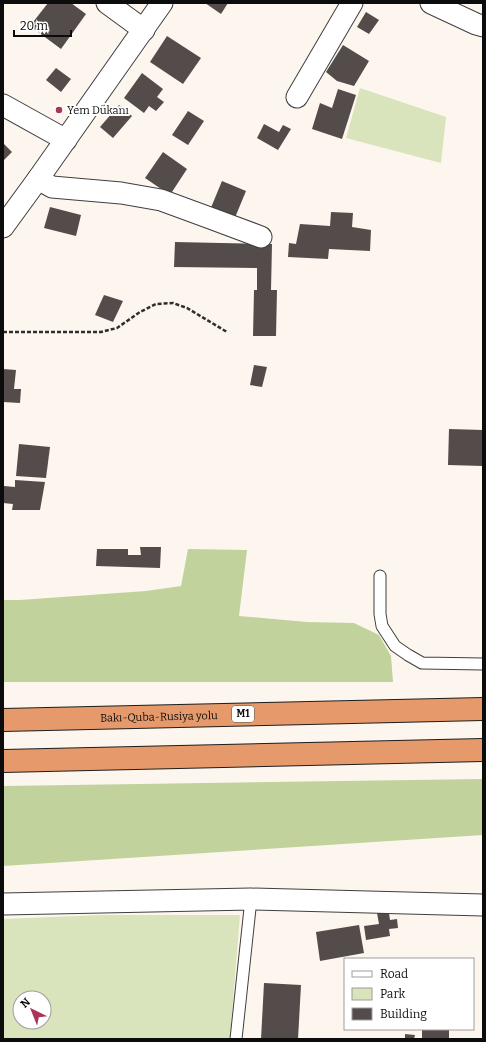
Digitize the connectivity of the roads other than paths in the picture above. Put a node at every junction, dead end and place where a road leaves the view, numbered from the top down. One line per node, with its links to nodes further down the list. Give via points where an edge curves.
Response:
1 (107, 3): 6 (street)
2 (162, 3): 6 (street)
3 (352, 3): 7 (street)
4 (431, 3): 5 (street)
5 (483, 26)
6 (144, 30): 9 (street)
7 (297, 97)
8 (3, 105): 9 (street)
9 (66, 140): 10 (street)
10 (38, 179): 11 (street); 12 (street, via 52,187 121,193 161,200)
11 (3, 227)
12 (261, 237)
13 (380, 576): 14 (lane, via 382,626 395,646 422,663)
14 (483, 664)
15 (483, 709): 16 (highway, Bakı-Quba-Rusiya yolu / M1)
16 (3, 720)
17 (483, 750): 18 (highway)
18 (3, 761)
19 (251, 899): 20 (street); 21 (street); 22 (lane)
20 (3, 904)
21 (483, 904)
22 (236, 1039)

